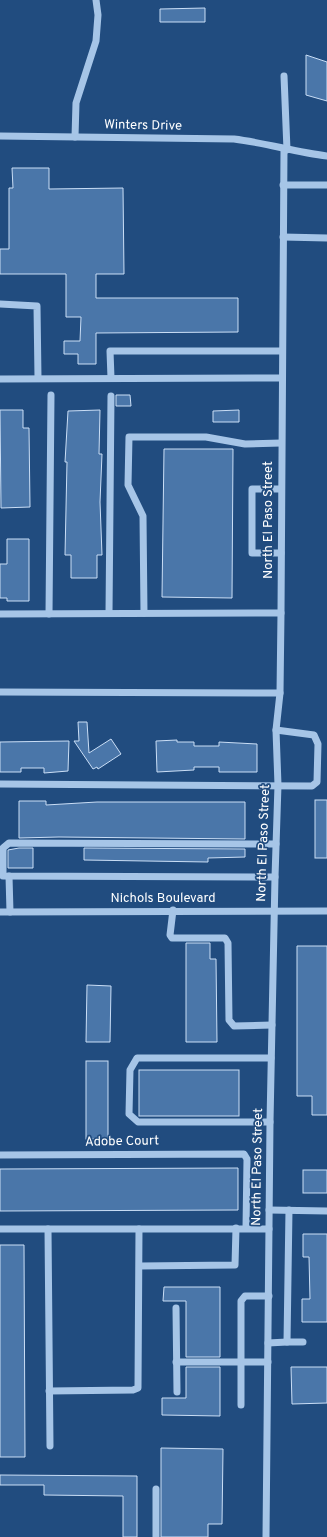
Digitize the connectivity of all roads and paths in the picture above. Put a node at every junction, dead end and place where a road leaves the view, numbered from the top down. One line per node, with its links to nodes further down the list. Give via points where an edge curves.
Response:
1 (96, 0): 4 (street, via 96,41 76,103)
2 (284, 76): 5 (street, North El Paso Street)
3 (0, 136): 4 (street, Winters Drive)
4 (75, 137): 5 (street, Winters Drive, via 234,140 259,142)
5 (285, 150): 6 (street, Winters Drive); 7 (street, North El Paso Street)
6 (327, 156)
7 (284, 185): 8 (street); 9 (street, North El Paso Street)
8 (327, 185)
9 (283, 237): 10 (street); 12 (street, North El Paso Street)
10 (327, 238)
11 (0, 304): 13 (street, via 37,306)
12 (281, 351): 14 (street, via 110,351); 15 (street, North El Paso Street)
13 (38, 378): 14 (street); 16 (street)
14 (111, 378): 15 (street)
15 (281, 378): 19 (street, North El Paso Street)
16 (0, 379)
17 (51, 395): 26 (street)
18 (111, 396): 22 (street)
19 (281, 443): 20 (street, North El Paso Street); 23 (street, via 245,444 206,437 129,437 128,485 143,516)
20 (280, 489): 21 (street, North El Paso Street); 21 (street, via 252,489 252,553)
21 (281, 553): 24 (street, North El Paso Street)
22 (109, 613): 23 (street); 26 (street)
23 (144, 613): 24 (street)
24 (281, 613): 28 (street, North El Paso Street)
25 (0, 614): 26 (street)
26 (50, 614)
27 (0, 692): 28 (street)
28 (280, 693): 29 (street, North El Paso Street)
29 (276, 730): 31 (street, North El Paso Street); 31 (street, via 314,735 318,744 317,782 312,786 295,788)
30 (0, 784): 31 (street)
31 (278, 786): 32 (street, North El Paso Street)
32 (276, 844): 33 (street, via 9,844 3,848 3,876); 34 (street, North El Paso Street)
33 (9, 876): 34 (street); 39 (street)
34 (274, 877): 36 (street, North El Paso Street)
35 (173, 910): 36 (street, Nichols Boulevard); 39 (street, Nichols Boulevard); 40 (street, via 170,935 172,938 224,938 228,943 229,1020 234,1026)
36 (274, 910): 37 (street, Nichols Boulevard); 40 (street, North El Paso Street)
37 (327, 910)
38 (0, 912): 39 (street, Nichols Boulevard)
39 (10, 912)
40 (272, 1026): 41 (street, North El Paso Street)
41 (272, 1058): 42 (street, North El Paso Street); 42 (street, via 137,1058 130,1070 129,1099 129,1114 138,1122)
42 (270, 1122): 44 (street, North El Paso Street)
43 (0, 1155): 48 (street, Adobe Court, via 244,1154 247,1159)
44 (269, 1210): 45 (street); 52 (street, North El Paso Street)
45 (289, 1210): 46 (street); 56 (street)
46 (327, 1211)
47 (236, 1228): 48 (street); 51 (street); 53 (street, via 235,1265 231,1267)
48 (246, 1228): 52 (street)
49 (0, 1229): 50 (street)
50 (48, 1229): 51 (street); 62 (street)
51 (139, 1229): 53 (street)
52 (269, 1229): 54 (street, North El Paso Street)
53 (140, 1266): 62 (street, via 138,1388)
54 (269, 1296): 58 (street, North El Paso Street); 60 (street, via 245,1296 241,1301)
55 (176, 1308): 59 (street)
56 (287, 1342): 57 (street); 58 (street)
57 (303, 1342)
58 (268, 1343): 61 (street, North El Paso Street)
59 (176, 1362): 60 (street); 63 (street)
60 (241, 1362): 61 (street); 64 (street)
61 (268, 1362): 68 (street, North El Paso Street)
62 (49, 1391): 65 (street)
63 (177, 1392)
64 (241, 1405)
65 (50, 1446)
66 (156, 1489): 67 (street)
67 (156, 1537)
68 (266, 1537)

